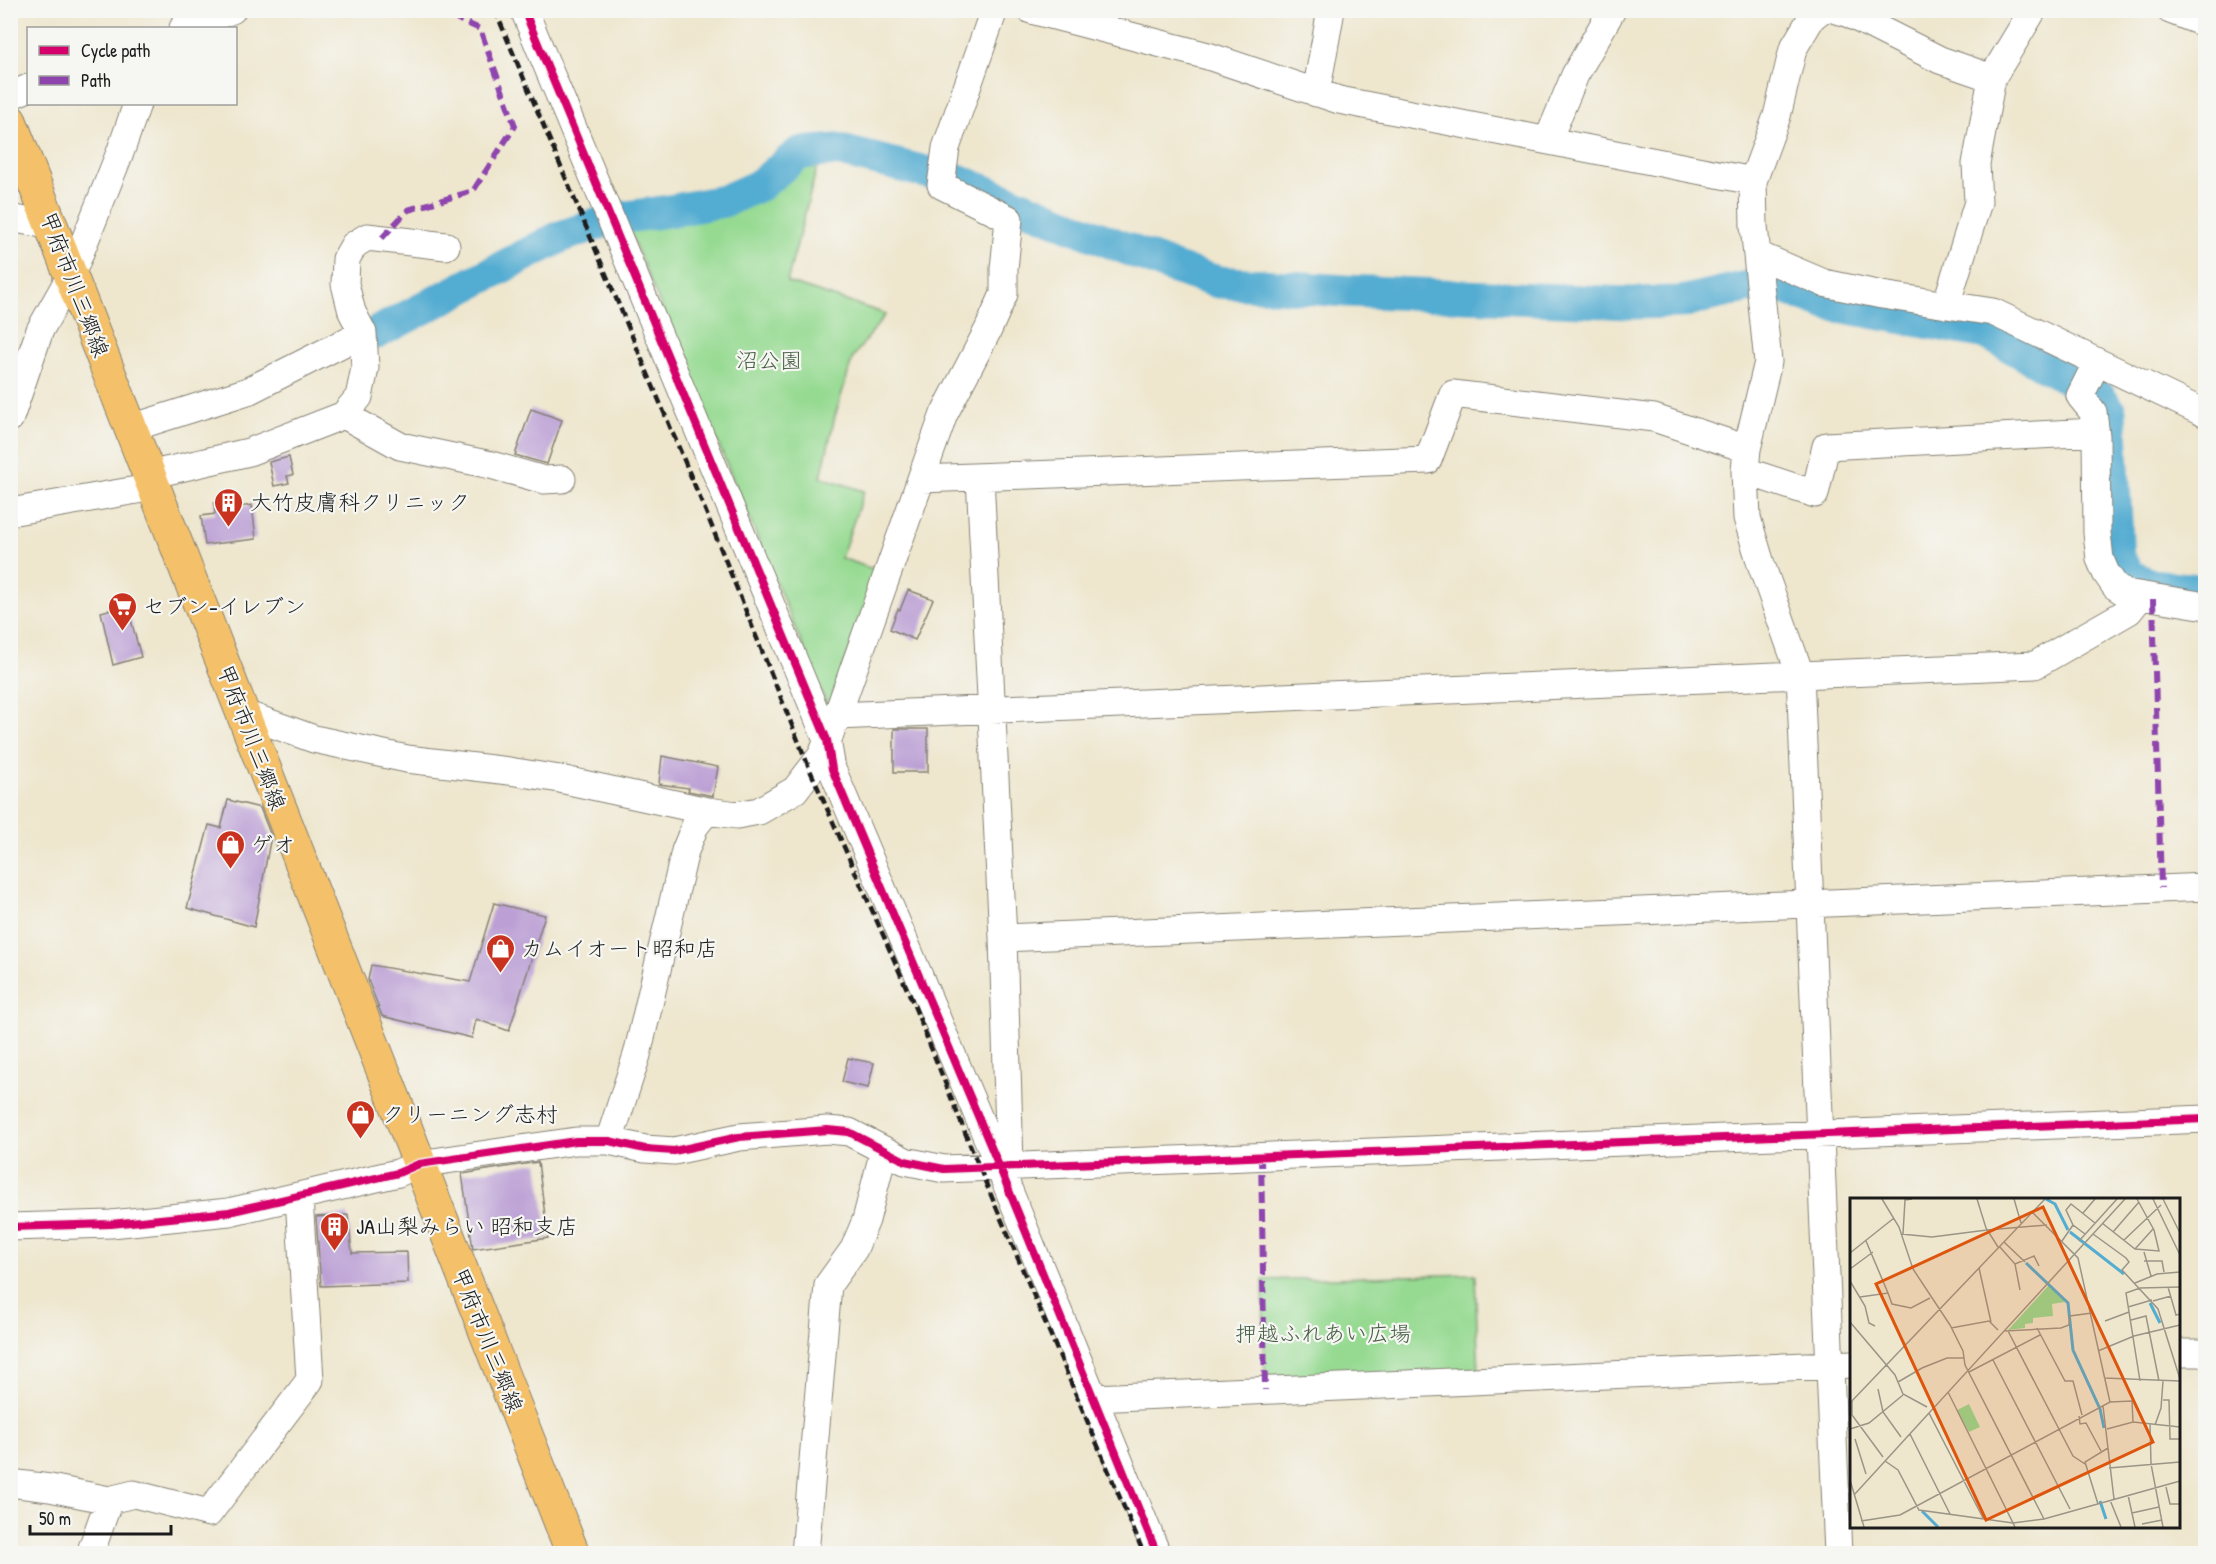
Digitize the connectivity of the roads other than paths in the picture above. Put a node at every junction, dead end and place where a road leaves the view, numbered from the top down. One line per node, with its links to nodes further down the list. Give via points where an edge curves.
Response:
1 (232, 10): 12 (street)
2 (524, 10): 45 (street)
3 (994, 10): 37 (street, via 946,148 941,186 1010,219 1004,294 944,414)
4 (1031, 10): 15 (street, via 1208,56)
5 (1331, 10): 15 (street)
6 (1612, 10): 19 (street, via 1575,75)
7 (1821, 10): 20 (street, via 1812,17 1794,49 1777,116)
8 (1836, 10): 13 (street, via 1940,60)
9 (2033, 10): 13 (street)
10 (2170, 10): 11 (street)
11 (2205, 24)
12 (186, 27)
13 (1992, 78): 26 (street, via 1976,164 1978,202)
14 (27, 88): 16 (street)
15 (1316, 93): 19 (street)
16 (10, 96)
17 (137, 105): 25 (street)
18 (10, 121): 22 (main road, 甲府市川三郷線)
19 (1548, 140): 20 (street)
20 (1753, 180): 24 (street)
21 (10, 219): 22 (street)
22 (52, 226): 25 (main road, 甲府市川三郷線)
23 (446, 246): 27 (street, via 367,237 354,245 346,259 345,284 352,312)
24 (1758, 256): 26 (street, via 1824,284); 34 (street, via 1768,362)
25 (72, 273): 31 (street, via 40,330); 32 (main road, 甲府市川三郷線)
26 (1946, 305): 28 (street, via 1993,312)
27 (363, 333): 30 (street, via 365,368 359,397); 32 (street, via 248,391)
28 (2097, 363): 29 (street); 33 (street, via 2080,396 2092,412)
29 (2205, 414)
30 (344, 416): 36 (street, via 400,446 544,480); 38 (street, via 249,452)
31 (10, 418)
32 (131, 428): 38 (main road, 甲府市川三郷線)
33 (2095, 432): 34 (street, via 1827,446 1815,494); 40 (street, via 2100,559 2115,585 2127,594)
34 (1746, 460): 35 (street, via 1654,418 1453,394 1428,460); 42 (street, via 1747,518)
35 (980, 477): 37 (street); 43 (street)
36 (562, 479)
37 (921, 479): 45 (street)
38 (151, 481): 39 (street); 44 (main road, 甲府市川三郷線)
39 (10, 512)
40 (2141, 596): 41 (street); 42 (street, via 2129,611 2035,665)
41 (2205, 606)
42 (1800, 674): 43 (street); 48 (street)
43 (992, 709): 45 (street); 49 (street)
44 (242, 713): 46 (street, via 314,739 407,759 560,779); 54 (main road, 甲府市川三郷線)
45 (829, 737): 46 (street, via 795,790 759,811); 55 (street, via 832,768)
46 (707, 811): 52 (street, via 695,826 685,851 637,1055)
47 (2205, 887): 48 (street)
48 (1809, 904): 49 (street); 51 (street)
49 (1003, 938): 55 (street)
50 (2205, 1119): 51 (street)
51 (1819, 1133): 55 (street); 60 (street)
52 (609, 1141): 53 (street, via 674,1151 739,1137 827,1130 849,1132); 54 (street, via 576,1141)
53 (884, 1150): 55 (street, via 905,1161 944,1169); 66 (street, via 866,1220 854,1249 828,1284)
54 (418, 1164): 56 (street, via 398,1173); 65 (main road, 甲府市川三郷線)
55 (1004, 1166): 61 (street)
56 (299, 1197): 57 (street, via 229,1212 111,1224); 63 (street, via 310,1380 209,1513 134,1494)
57 (10, 1227)
58 (2180, 1353): 59 (street)
59 (2205, 1353)
60 (1841, 1364): 61 (street); 68 (street)
61 (1094, 1398): 67 (street)
62 (10, 1483): 63 (street)
63 (109, 1500): 64 (street)
64 (90, 1554)
65 (573, 1554)
66 (805, 1554)
67 (1157, 1554)
68 (1838, 1554)

